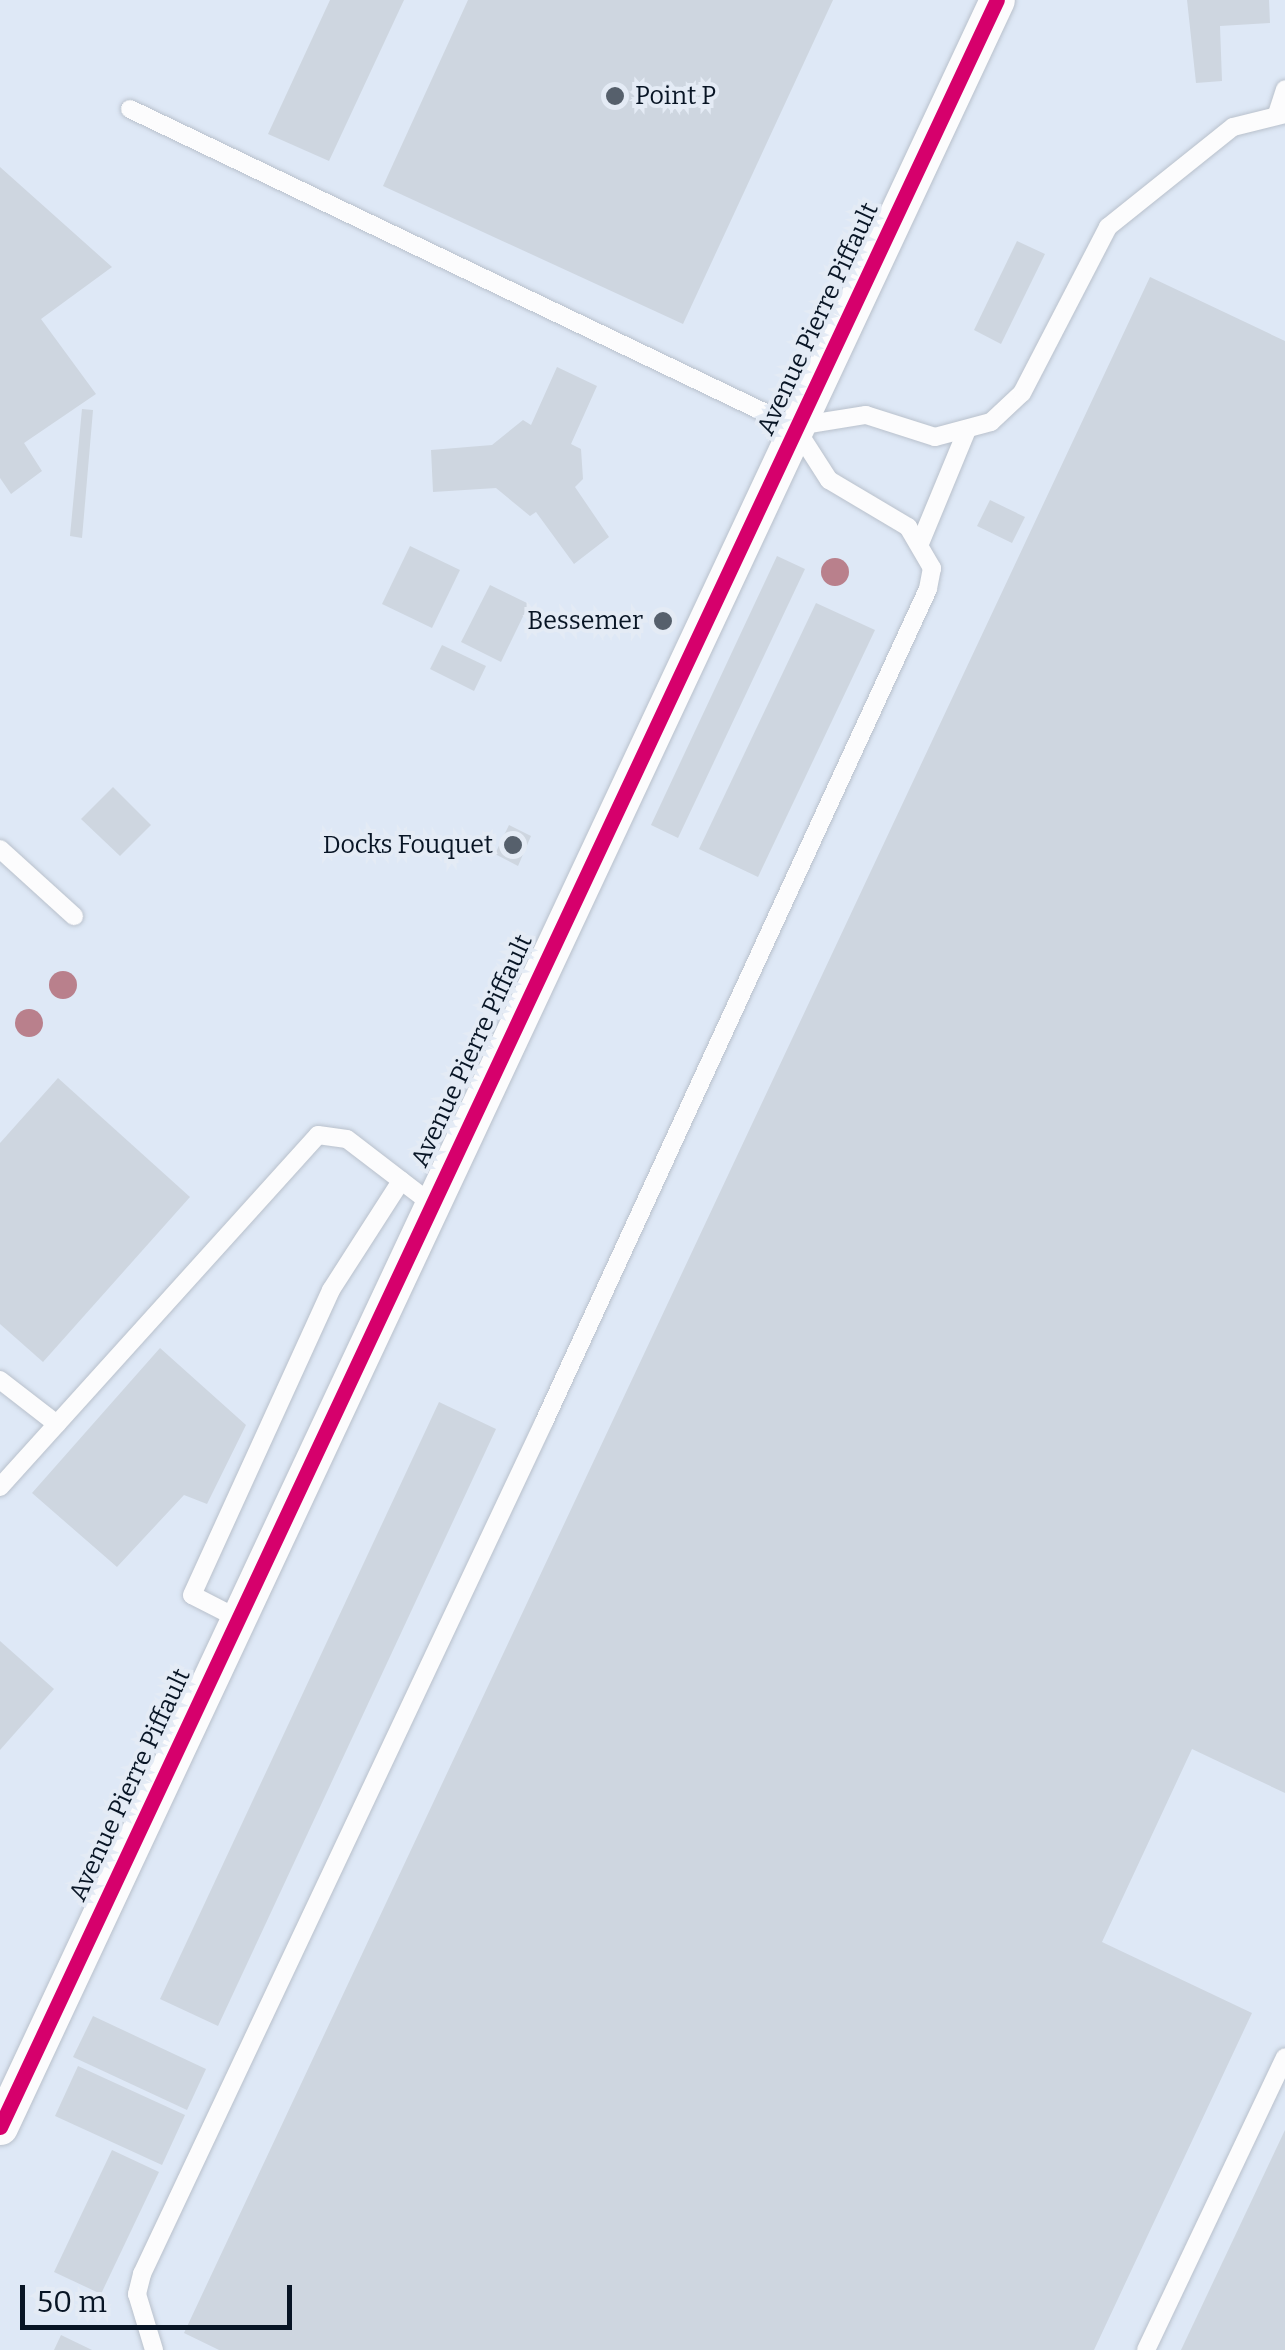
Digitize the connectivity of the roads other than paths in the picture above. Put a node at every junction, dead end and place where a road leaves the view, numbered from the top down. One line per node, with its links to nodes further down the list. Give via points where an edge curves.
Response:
1 (997, 0): 5 (street, Avenue Pierre Piffault)
2 (1285, 90): 4 (lane)
3 (130, 109): 5 (lane)
4 (1281, 114): 6 (lane, via 1233,127 1108,226 1022,393 991,422)
5 (795, 427): 6 (lane, via 866,414 936,436); 7 (lane, via 829,480); 10 (street, Avenue Pierre Piffault)
6 (966, 430): 7 (lane)
7 (922, 541): 17 (lane, via 932,568 928,589 142,2274 137,2294)
8 (0, 849): 9 (lane)
9 (74, 916)
10 (415, 1191): 12 (lane, via 348,1139 318,1134); 14 (street, Avenue Pierre Piffault); 14 (lane, via 331,1290 192,1595)
11 (0, 1380): 12 (lane)
12 (56, 1424): 13 (lane)
13 (0, 1487)
14 (235, 1617): 16 (street, Avenue Pierre Piffault)
15 (1285, 2056): 18 (lane)
16 (4, 2108)
17 (154, 2350)
18 (1146, 2350)

